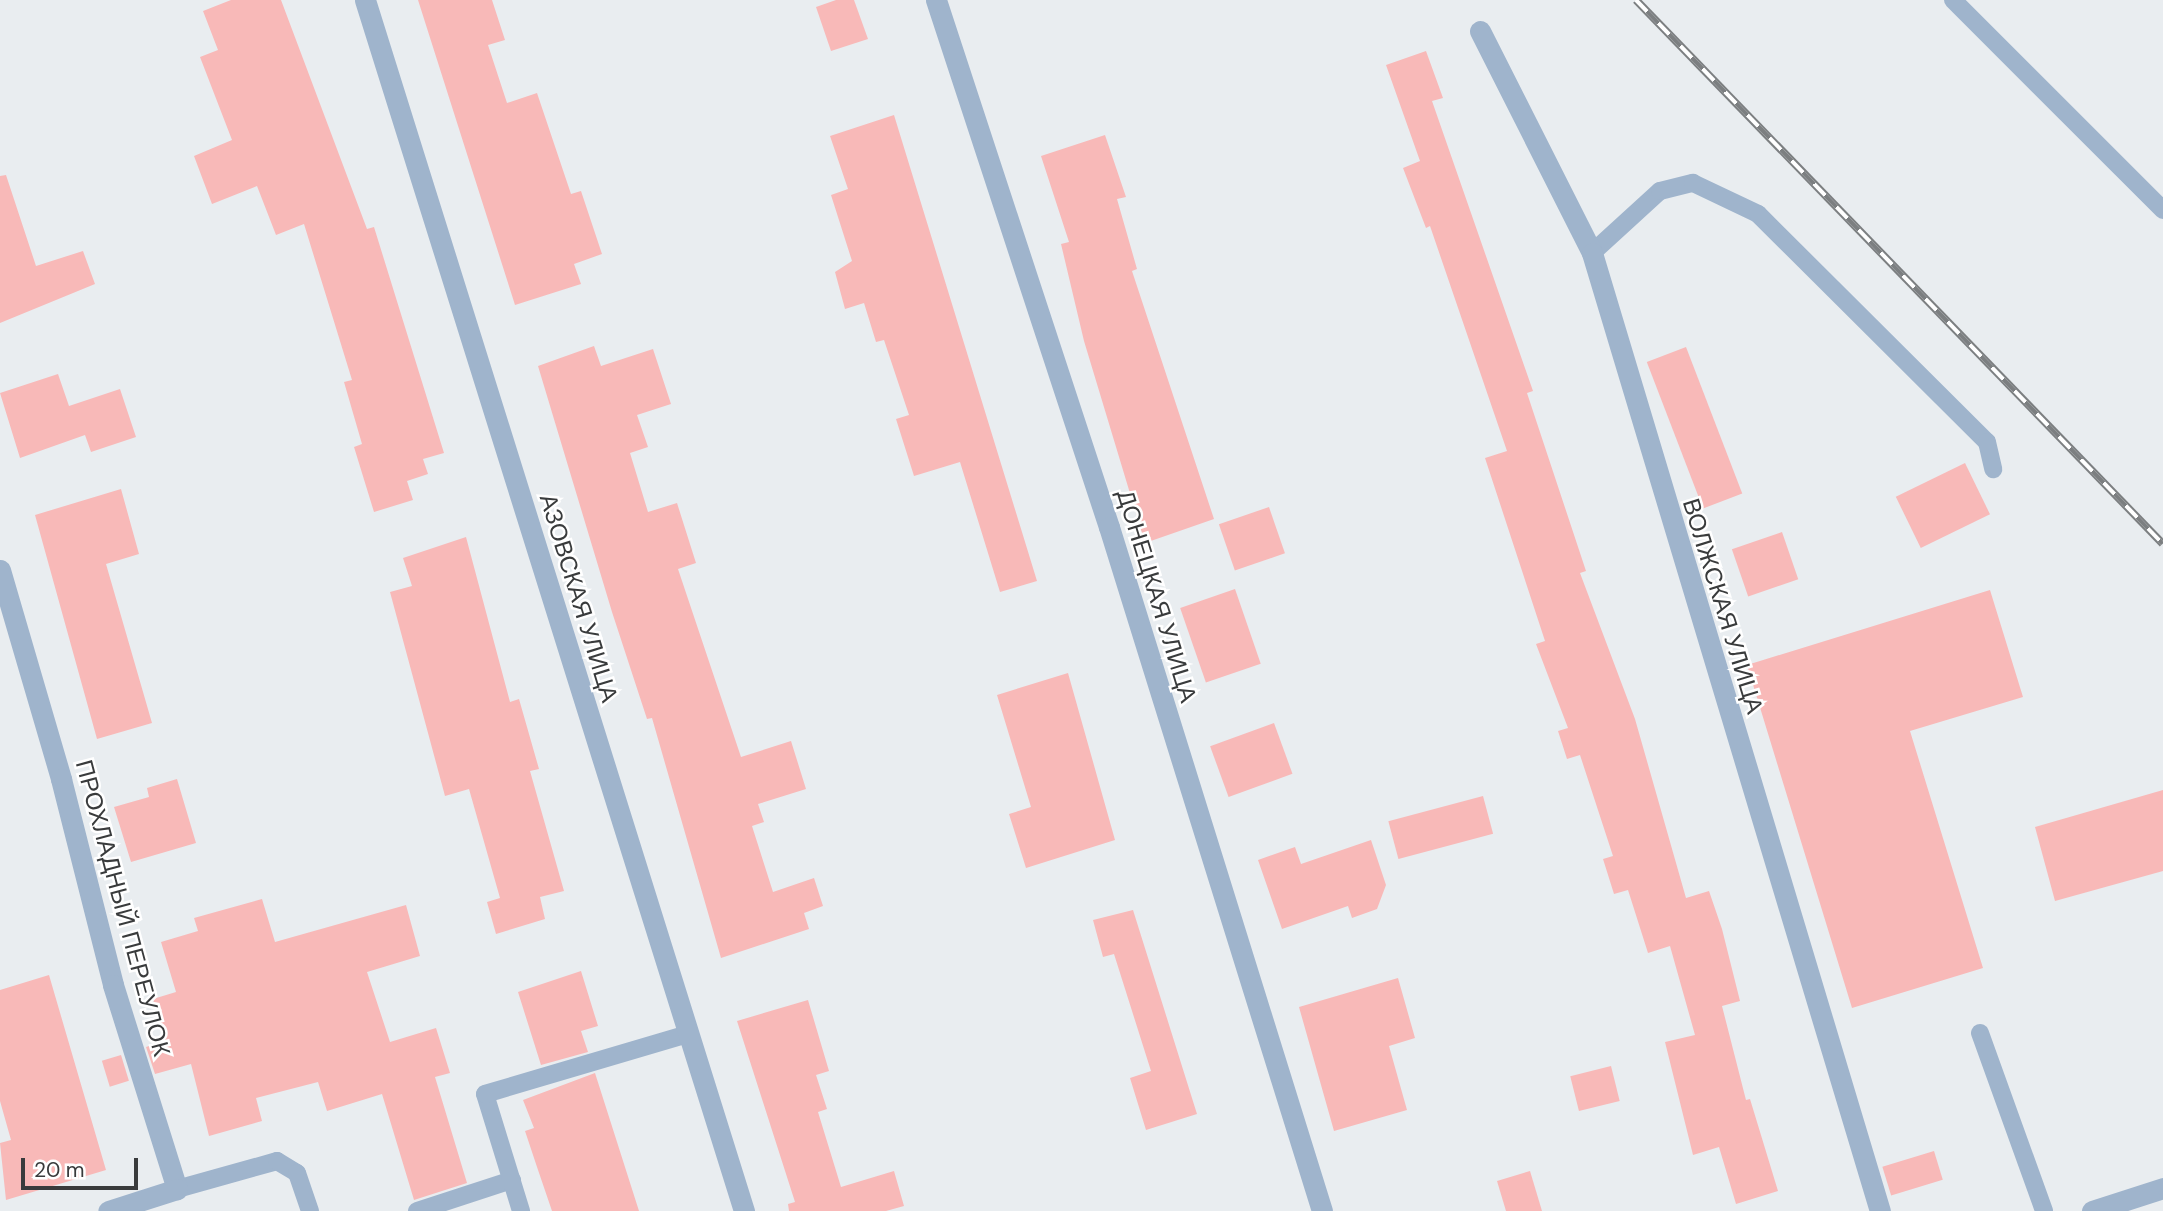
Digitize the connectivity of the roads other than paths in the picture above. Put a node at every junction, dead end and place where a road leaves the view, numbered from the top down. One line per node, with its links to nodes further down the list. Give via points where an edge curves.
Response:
1 (365, 0): 10 (street, АЗОВСКАЯ УЛИЦА)
2 (936, 0): 19 (street, ДОНЕЦКАЯ УЛИЦА, via 1109,527)
3 (1953, 0): 5 (lane)
4 (1480, 31): 6 (street, ВОЛЖСКАЯ УЛИЦА)
5 (2163, 210)
6 (1592, 253): 7 (lane, via 1660,191 1693,183 1758,214 1987,442); 20 (street, ВОЛЖСКАЯ УЛИЦА)
7 (1993, 469)
8 (0, 570): 13 (street, ПРОХЛАДНЫЙ ПЕРЕУЛОК, via 113,985)
9 (1980, 1033): 21 (lane)
10 (688, 1034): 11 (lane, via 485,1094); 18 (street, АЗОВСКАЯ УЛИЦА)
11 (512, 1180): 16 (lane); 17 (lane)
12 (2163, 1188): 22 (street)
13 (177, 1189): 14 (street); 15 (lane, via 277,1161 297,1172)
14 (108, 1211)
15 (310, 1211)
16 (417, 1211)
17 (522, 1211)
18 (744, 1211)
19 (1322, 1211)
20 (1880, 1211)
21 (2044, 1211)
22 (2092, 1211)

